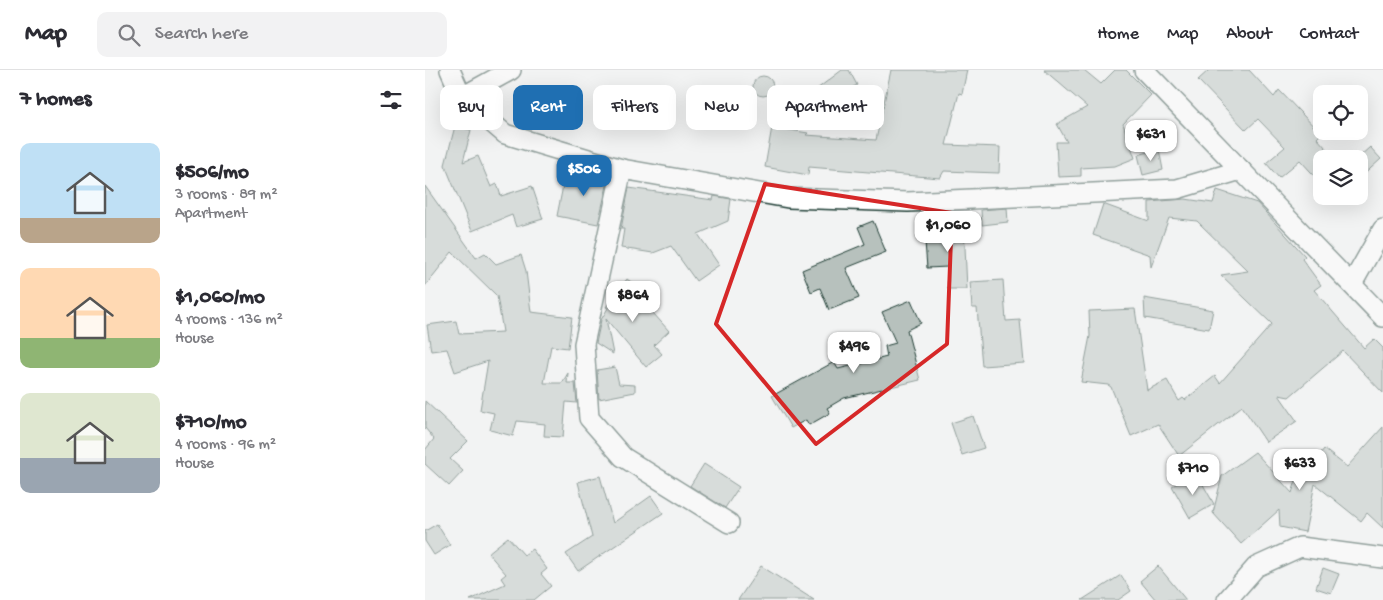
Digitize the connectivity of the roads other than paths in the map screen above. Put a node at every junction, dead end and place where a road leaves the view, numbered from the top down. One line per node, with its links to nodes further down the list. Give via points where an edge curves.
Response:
1 (451, 70): 4 (street)
2 (511, 70): 5 (street)
3 (1144, 70): 8 (street)
4 (457, 85)
5 (483, 85)
6 (500, 130): 7 (street)
7 (622, 169): 8 (street, via 788,198 908,202 1177,189); 12 (street, via 584,344 589,418 623,457)
8 (1241, 170): 10 (street)
9 (1383, 229): 10 (street)
10 (1352, 284): 11 (street)
11 (1383, 317)
12 (729, 523)
13 (1383, 558): 14 (street, via 1300,547 1256,568)
14 (1227, 600)

